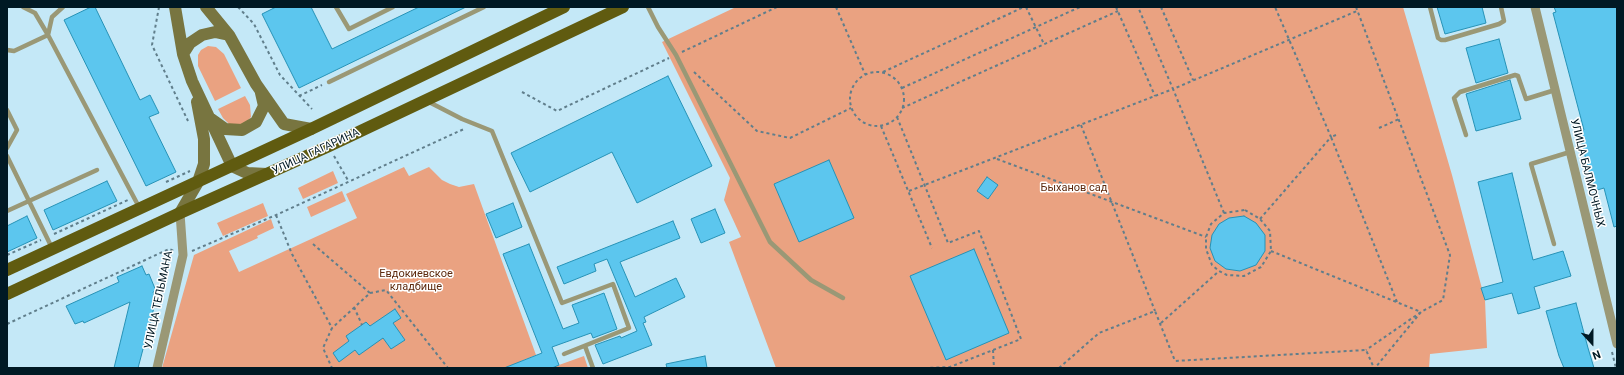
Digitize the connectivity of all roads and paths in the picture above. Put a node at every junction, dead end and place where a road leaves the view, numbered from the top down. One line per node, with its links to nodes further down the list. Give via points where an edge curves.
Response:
1 (23, 7): 28 (lane, via 35,13)
2 (63, 7): 28 (lane, via 52,17)
3 (159, 7): 56 (path, via 152,45)
4 (175, 7): 33 (main road)
5 (206, 7): 29 (main road)
6 (238, 7): 46 (path, via 254,24 280,75)
7 (336, 7): 8 (lane, via 349,28)
8 (393, 7)
9 (484, 7): 40 (lane)
10 (564, 7): 61 (main road, УЛИЦА ГАГАРИНА)
11 (623, 7): 48 (main road, УЛИЦА ГАГАРИНА)
12 (648, 7): 34 (lane)
13 (777, 7): 34 (path)
14 (836, 7): 37 (path)
15 (1025, 7): 27 (path); 36 (path)
16 (1080, 7): 27 (path)
17 (1116, 7): 26 (path)
18 (1138, 7): 42 (path)
19 (1161, 7): 38 (path)
20 (1276, 7): 30 (path)
21 (1356, 7): 25 (path)
22 (1430, 7): 23 (lane, via 1438,38 1441,40 1499,24 1504,21)
23 (1501, 7)
24 (1535, 7): 44 (street, УЛИЦА БАЛМОЧНЫХ)
25 (1358, 10): 30 (path); 55 (path)
26 (1118, 11): 31 (path); 47 (path)
27 (1035, 27): 31 (path); 41 (path)
28 (48, 35): 32 (lane, via 14,51); 79 (lane)
29 (229, 35): 33 (main road, via 215,32 202,35 190,43); 43 (main road)
30 (1290, 39): 38 (path); 64 (path)
31 (1044, 44): 50 (path)
32 (7, 50)
33 (183, 54): 39 (main road)
34 (676, 55): 45 (path, via 557,111); 101 (lane, via 770,242 811,280)
35 (693, 71): 49 (path, via 757,131 790,138)
36 (883, 72): 37 (path); 41 (path, via 893,77)
37 (865, 74): 49 (path, via 854,83 850,95)
38 (1193, 80): 42 (path)
39 (192, 81): 54 (main road); 74 (main road, via 204,139 204,164)
40 (329, 82): 46 (path)
41 (902, 88): 50 (path)
42 (1173, 89): 47 (path); 85 (path)
43 (260, 90): 54 (main road, via 264,106 256,122 247,128 225,129); 61 (main road, via 284,124)
44 (1555, 90): 63 (lane, via 1526,99 1518,76 1515,75 1460,92 1454,98); 66 (street, УЛИЦА БАЛМОЧНЫХ)
45 (522, 92)
46 (300, 96): 51 (path)
47 (1155, 96): 59 (path)
48 (426, 100): 57 (lane); 73 (main road, УЛИЦА ГАГАРИНА)
49 (851, 108): 58 (path, via 866,124)
50 (902, 108): 53 (path)
51 (312, 109)
52 (7, 110): 65 (lane, via 17,130)
53 (897, 117): 58 (path); 77 (path)
54 (210, 118): 70 (main road)
55 (1399, 119): 60 (path); 105 (path, via 1450,255 1443,300)
56 (189, 123)
57 (474, 124): 75 (path); 111 (lane, via 492,131 562,302 613,284 629,328)
58 (881, 125): 78 (path)
59 (1081, 125): 69 (path); 81 (path)
60 (1379, 128)
61 (311, 129): 70 (main road, УЛИЦА ГАГАРИНА)
62 (1336, 135): 64 (path)
63 (1466, 136)
64 (1331, 137): 87 (path); 102 (path)
65 (7, 148)
66 (1570, 152): 91 (lane, via 1531,164); 110 (street, УЛИЦА БАЛМОЧНЫХ)
67 (7, 156): 80 (lane)
68 (334, 156): 75 (path)
69 (996, 159): 77 (path); 81 (path)
70 (232, 166): 73 (main road, via 247,173); 74 (main road, УЛИЦА ГАГАРИНА)
71 (193, 169): 76 (path)
72 (97, 170): 80 (lane)
73 (267, 174): 84 (main road, УЛИЦА ГАГАРИНА)
74 (198, 182): 82 (main road, УЛИЦА ГАГАРИНА); 84 (main road)
75 (349, 182): 86 (path)
76 (165, 183)
77 (925, 186): 78 (path); 112 (path, via 948,243 979,231 1021,339)
78 (909, 191): 92 (path)
79 (134, 197): 82 (lane); 88 (path)
80 (29, 201): 83 (lane); 88 (lane)
81 (1110, 201): 89 (path); 104 (path)
82 (140, 209): 93 (main road, УЛИЦА ГАГАРИНА)
83 (7, 211)
84 (180, 213): 96 (street, УЛИЦА ТЕЛЬМАНА); 100 (main road, УЛИЦА ГАГАРИНА)
85 (1224, 213): 87 (path, via 1245,210); 89 (path, via 1211,224)
86 (276, 216): 96 (path); 109 (path, via 292,254)
87 (1260, 219): 94 (path, via 1270,231)
88 (46, 237): 93 (lane); 95 (path)
89 (1206, 237): 98 (path, via 1206,249 1212,265)
90 (314, 244): 99 (path)
91 (1554, 244)
92 (932, 248)
93 (53, 249): 97 (main road, УЛИЦА ГАГАРИНА)
94 (1271, 251): 98 (path, via 1261,267 1244,276); 102 (path)
95 (7, 255)
96 (183, 255): 107 (path, via 170,249); 115 (street, УЛИЦА ТЕЛЬМАНА)
97 (7, 270)
98 (1219, 271): 106 (path)
99 (370, 293): 103 (path); 117 (path, via 386,290)
100 (7, 294)
101 (843, 298)
102 (1398, 302): 105 (path)
103 (354, 307): 108 (path); 109 (path)
104 (1155, 311): 106 (path); 121 (path, via 1099,333)
105 (1421, 312): 113 (path); 122 (path)
106 (1161, 323): 113 (path, via 1175,361)
107 (7, 324)
108 (362, 325)
109 (332, 328): 116 (path, via 322,348)
110 (1617, 344)
111 (585, 346): 114 (lane); 118 (lane)
112 (993, 350): 119 (path, via 950,367); 120 (path)
113 (1366, 350): 122 (path)
114 (564, 354)
115 (157, 368)
116 (332, 368)
117 (448, 368)
118 (593, 368)
119 (928, 368)
120 (994, 368)
121 (1059, 368)
122 (1374, 368)

